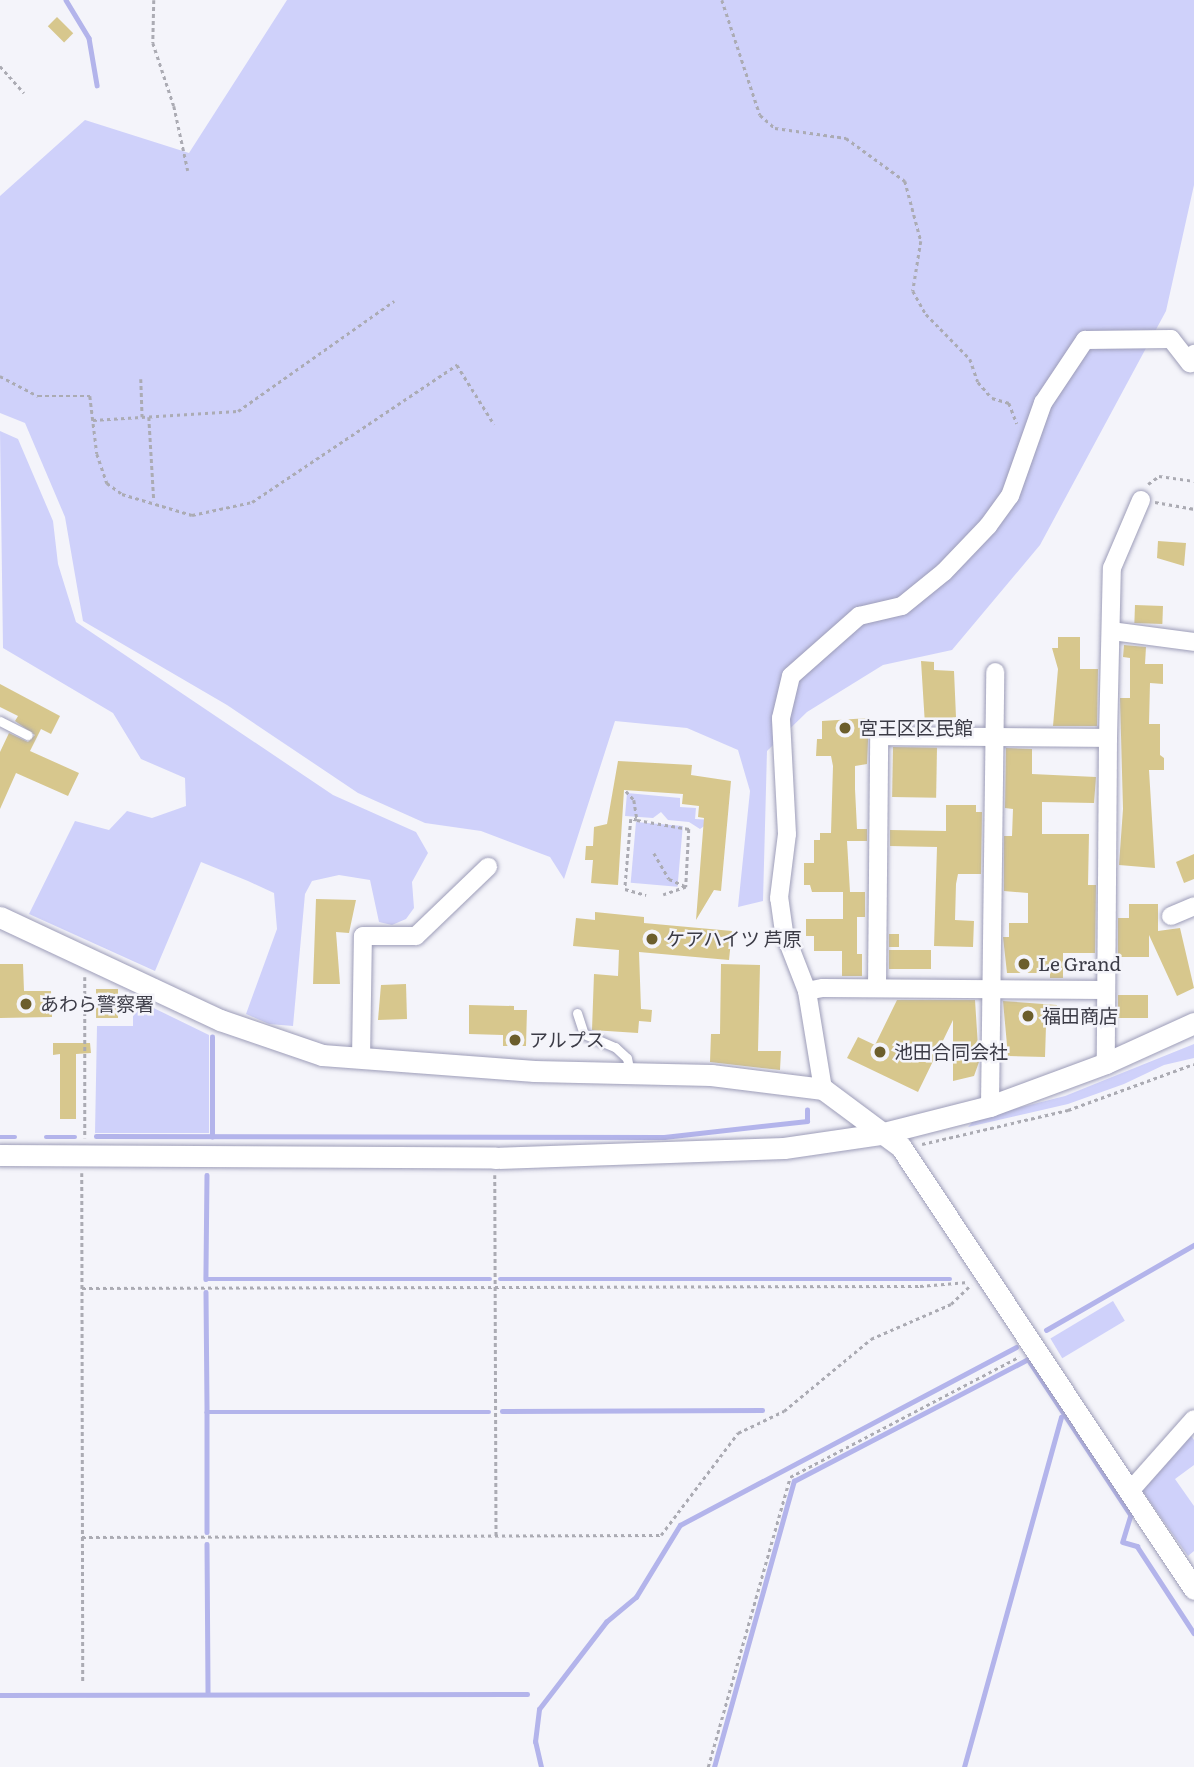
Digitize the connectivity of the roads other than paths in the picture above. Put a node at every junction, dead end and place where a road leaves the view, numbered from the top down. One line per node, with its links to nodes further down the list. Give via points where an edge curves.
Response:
1 (1194, 354): 17 (street, via 1190,363 1171,339 1085,340 1043,403 1010,496 988,526 944,572 902,606 859,616 791,676 780,718 787,834 779,898 784,932)
2 (1141, 500): 3 (street, via 1112,569)
3 (1112, 631): 4 (street); 9 (street)
4 (1194, 642)
5 (995, 672): 8 (street)
6 (0, 721): 7 (lane)
7 (28, 735)
8 (994, 737): 9 (street); 14 (street, via 879,736); 15 (street)
9 (1108, 738): 16 (street)
10 (488, 867): 20 (street, via 416,936 363,936)
11 (1194, 906): 12 (street)
12 (1171, 916)
13 (0, 917): 20 (street, via 219,1020 297,1048)
14 (877, 988): 15 (street); 17 (street)
15 (990, 989): 16 (street); 24 (street)
16 (1105, 990): 21 (street)
17 (807, 991): 23 (street)
18 (577, 1013): 22 (lane, via 584,1034 615,1047 627,1058)
19 (1194, 1023): 21 (street)
20 (361, 1059): 22 (street)
21 (1106, 1063): 24 (street)
22 (630, 1074): 23 (street, via 751,1078)
23 (823, 1089): 25 (street, via 855,1109)
24 (990, 1106): 25 (street)
25 (880, 1134): 26 (street, via 784,1148 495,1158); 28 (street, via 901,1147 979,1276)
26 (0, 1155)
27 (1194, 1419): 28 (street)
28 (1130, 1490): 29 (street)
29 (1194, 1588)

